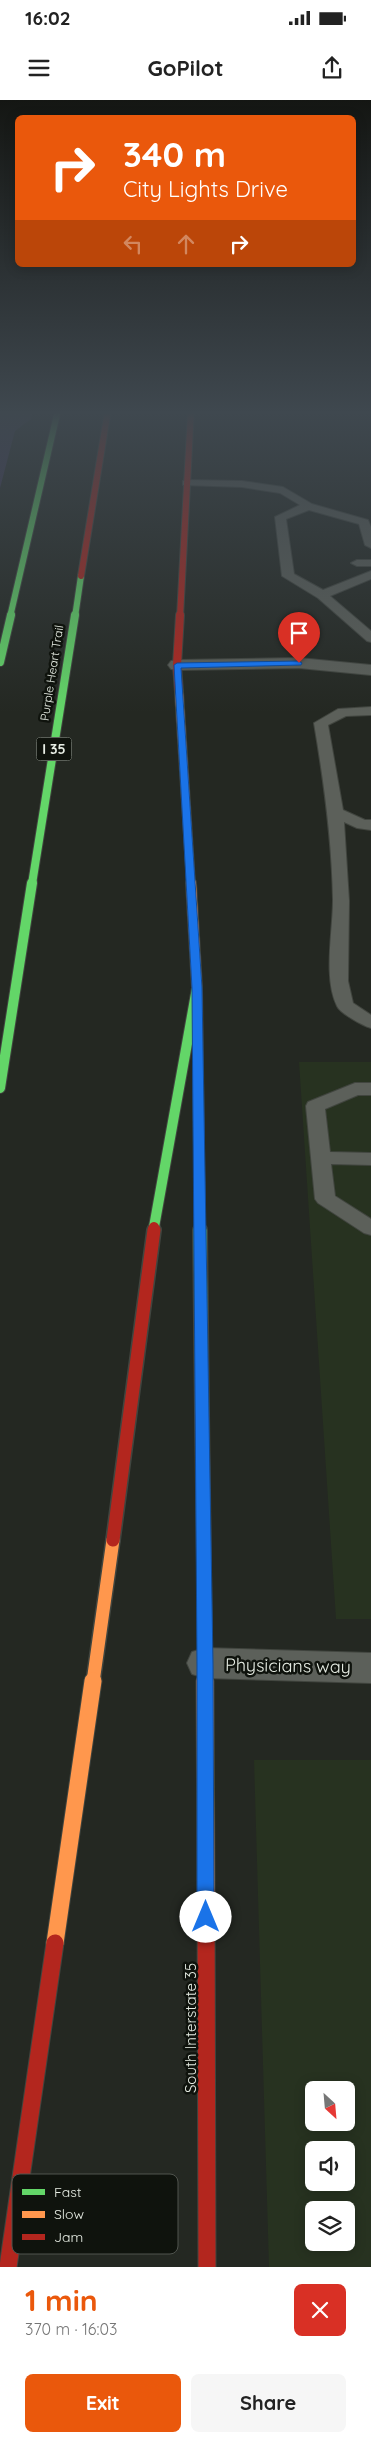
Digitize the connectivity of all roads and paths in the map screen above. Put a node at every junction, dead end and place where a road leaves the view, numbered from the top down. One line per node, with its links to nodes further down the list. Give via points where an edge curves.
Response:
1 (35, 511): 15 (main road)
2 (92, 511): 23 (main road, Purple Heart Trail / I 35)
3 (185, 511): 16 (main road, South Interstate 35)
4 (295, 511): 11 (lane, via 280,517 289,550)
5 (326, 511): 7 (lane, via 364,522)
6 (352, 536): 7 (lane)
7 (368, 546)
8 (302, 563): 11 (lane)
9 (356, 563): 10 (lane)
10 (371, 563)
11 (286, 564): 13 (lane, via 288,576)
12 (371, 574): 13 (lane)
13 (322, 595): 14 (lane)
14 (371, 638)
15 (0, 662)
16 (177, 665): 17 (street, via 299,663); 21 (main road, South Interstate 35)
17 (371, 670)
18 (371, 711): 19 (lane, via 343,712 321,723)
19 (336, 812): 20 (lane, via 362,825); 22 (lane, via 342,901 339,982 345,1005)
20 (371, 825)
21 (197, 988): 28 (main road, South Interstate 35); 30 (main road, via 157,1205 110,1565)
22 (371, 1022)
23 (0, 1088)
24 (371, 1089): 25 (lane, via 355,1089 315,1106)
25 (319, 1158): 26 (lane); 27 (lane, via 325,1199)
26 (371, 1159)
27 (371, 1228)
28 (205, 1664): 29 (street, Physicians way); 33 (main road, South Interstate 35)
29 (371, 1668)
30 (22, 2174)
31 (12, 2239): 32 (main road)
32 (8, 2267)
33 (207, 2267)

